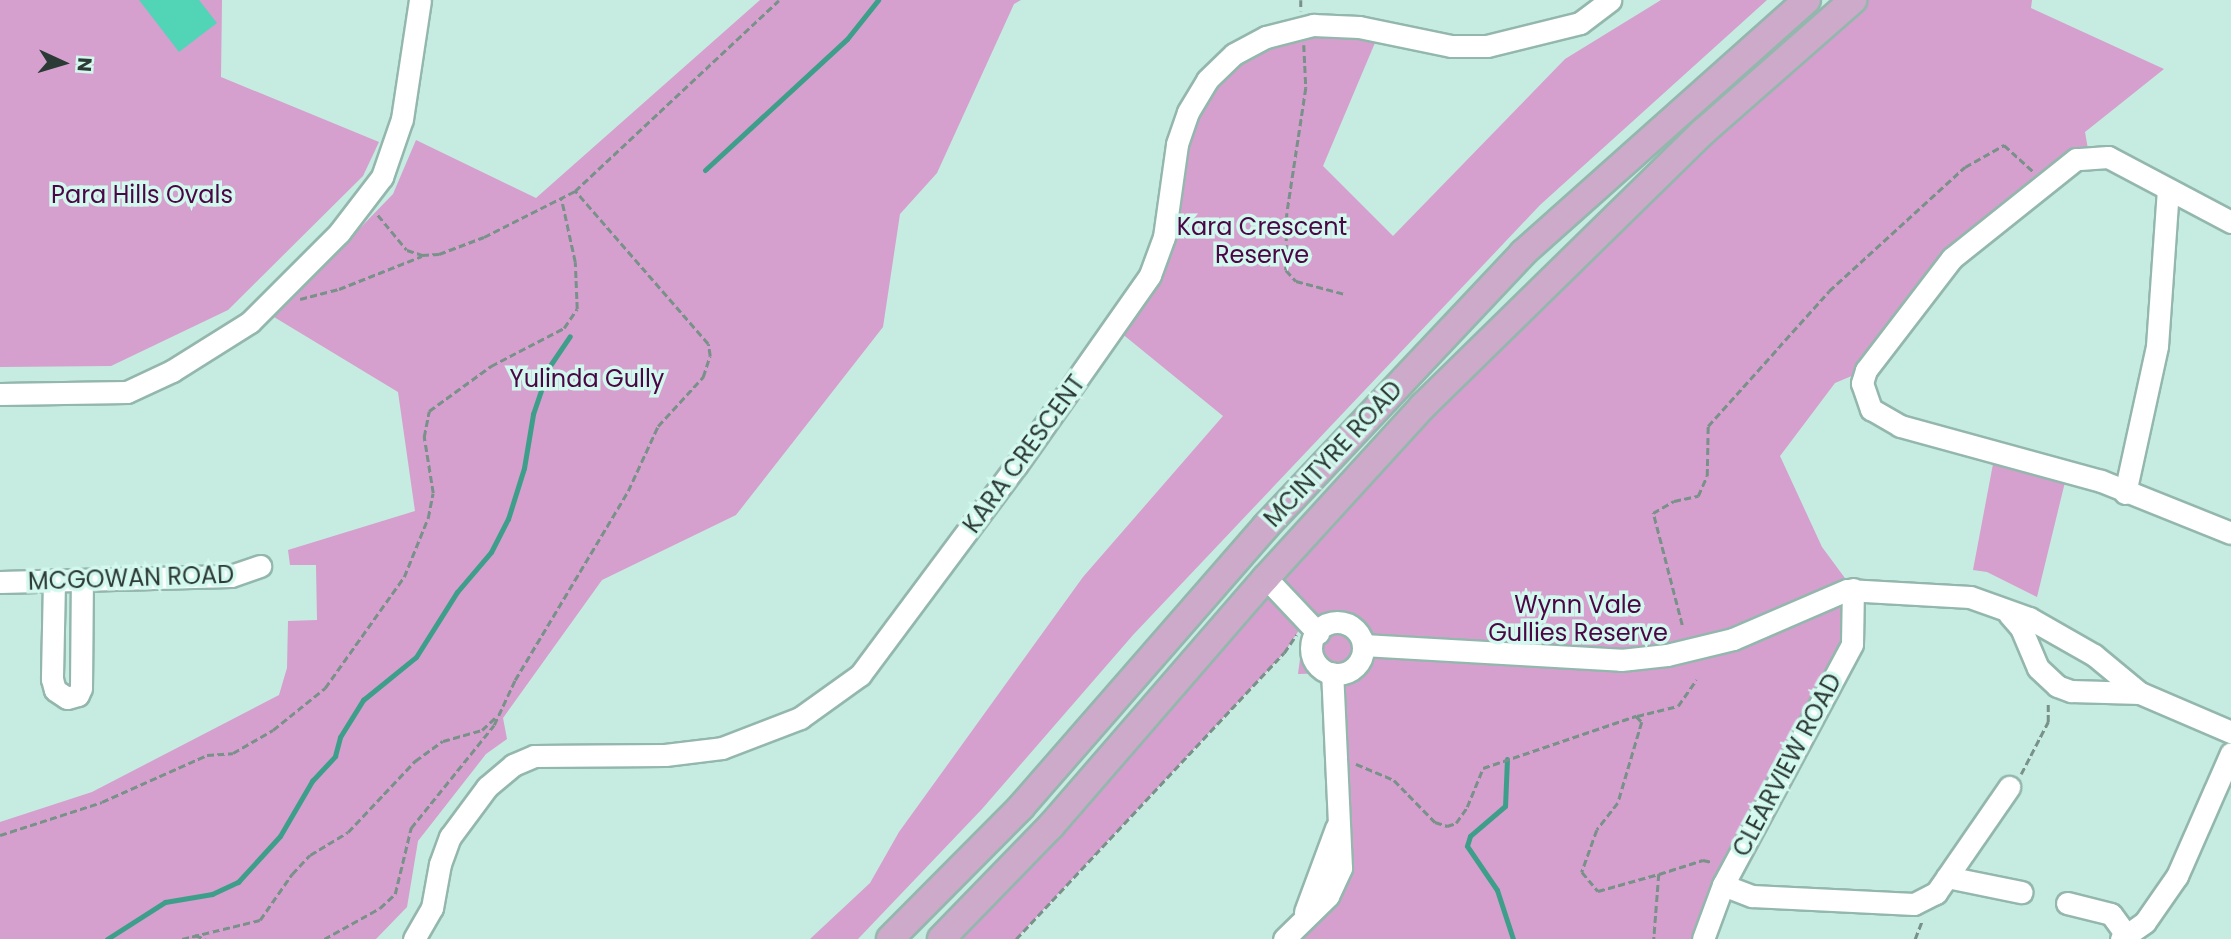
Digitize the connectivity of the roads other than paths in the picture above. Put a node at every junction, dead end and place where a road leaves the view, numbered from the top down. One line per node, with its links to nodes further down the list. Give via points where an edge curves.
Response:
1 (419, 0): 7 (street, via 402,119 390,160 368,201 250,322 172,371 116,394)
2 (1807, 0): 9 (main road, MCINTYRE ROAD, via 1523,253)
3 (1853, 0): 12 (main road, MCINTYRE ROAD, via 1703,132 1423,406)
4 (1608, 2): 31 (street, KARA CRESCENT, via 1561,30 1487,46 1430,43 1359,27 1301,27 1266,37 1234,54 1196,94 1181,130 1164,237 1150,275 1024,455 852,682 800,719 722,748 665,755 534,756 513,765 487,788 450,837 432,908)
5 (2168, 189): 6 (street); 8 (street, via 2157,346); 8 (street, via 2097,155 2076,159 1945,265 1866,370 1864,396 1871,409 1900,426 2089,478)
6 (2231, 222)
7 (0, 394)
8 (2125, 493): 10 (street)
9 (1265, 526): 12 (main road); 16 (main road, MCINTYRE ROAD)
10 (2231, 533)
11 (260, 566): 14 (street, MCGOWAN ROAD, via 242,576)
12 (1266, 578): 16 (main road); 19 (street); 33 (main road, MCINTYRE ROAD, via 1051,826)
13 (54, 581): 14 (street, MCGOWAN ROAD); 14 (street, via 52,679 55,690 67,698 78,695 81,688); 15 (street, MCGOWAN ROAD)
14 (82, 581)
15 (0, 582)
16 (1214, 585): 32 (main road, MCINTYRE ROAD, via 1021,807)
17 (1853, 589): 18 (street, via 1970,597); 20 (street, via 1733,639 1651,657 1601,660); 26 (street, CLEARVIEW ROAD, via 1852,644)
18 (2009, 614): 22 (street, via 2029,618 2094,655); 22 (street, via 2021,628 2038,668 2057,686 2071,691)
19 (1312, 626): 20 (street, via 1341,623 1352,627); 21 (street, via 1312,654 1318,666)
20 (1363, 645): 21 (street, via 1359,664 1348,673)
21 (1332, 673): 34 (street, via 1341,869 1328,896)
22 (2140, 693): 23 (street)
23 (2231, 732)
24 (2231, 753): 30 (street, via 2177,876 2145,922)
25 (2009, 787): 27 (street)
26 (1728, 876): 27 (street, via 1752,896 1896,906 1929,898); 35 (street, CLEARVIEW ROAD)
27 (1947, 877): 28 (street)
28 (2021, 892)
29 (2067, 903): 30 (street, via 2111,914)
30 (2123, 937)
31 (414, 939)
32 (890, 939)
33 (941, 939)
34 (1284, 939)
35 (1703, 939)

